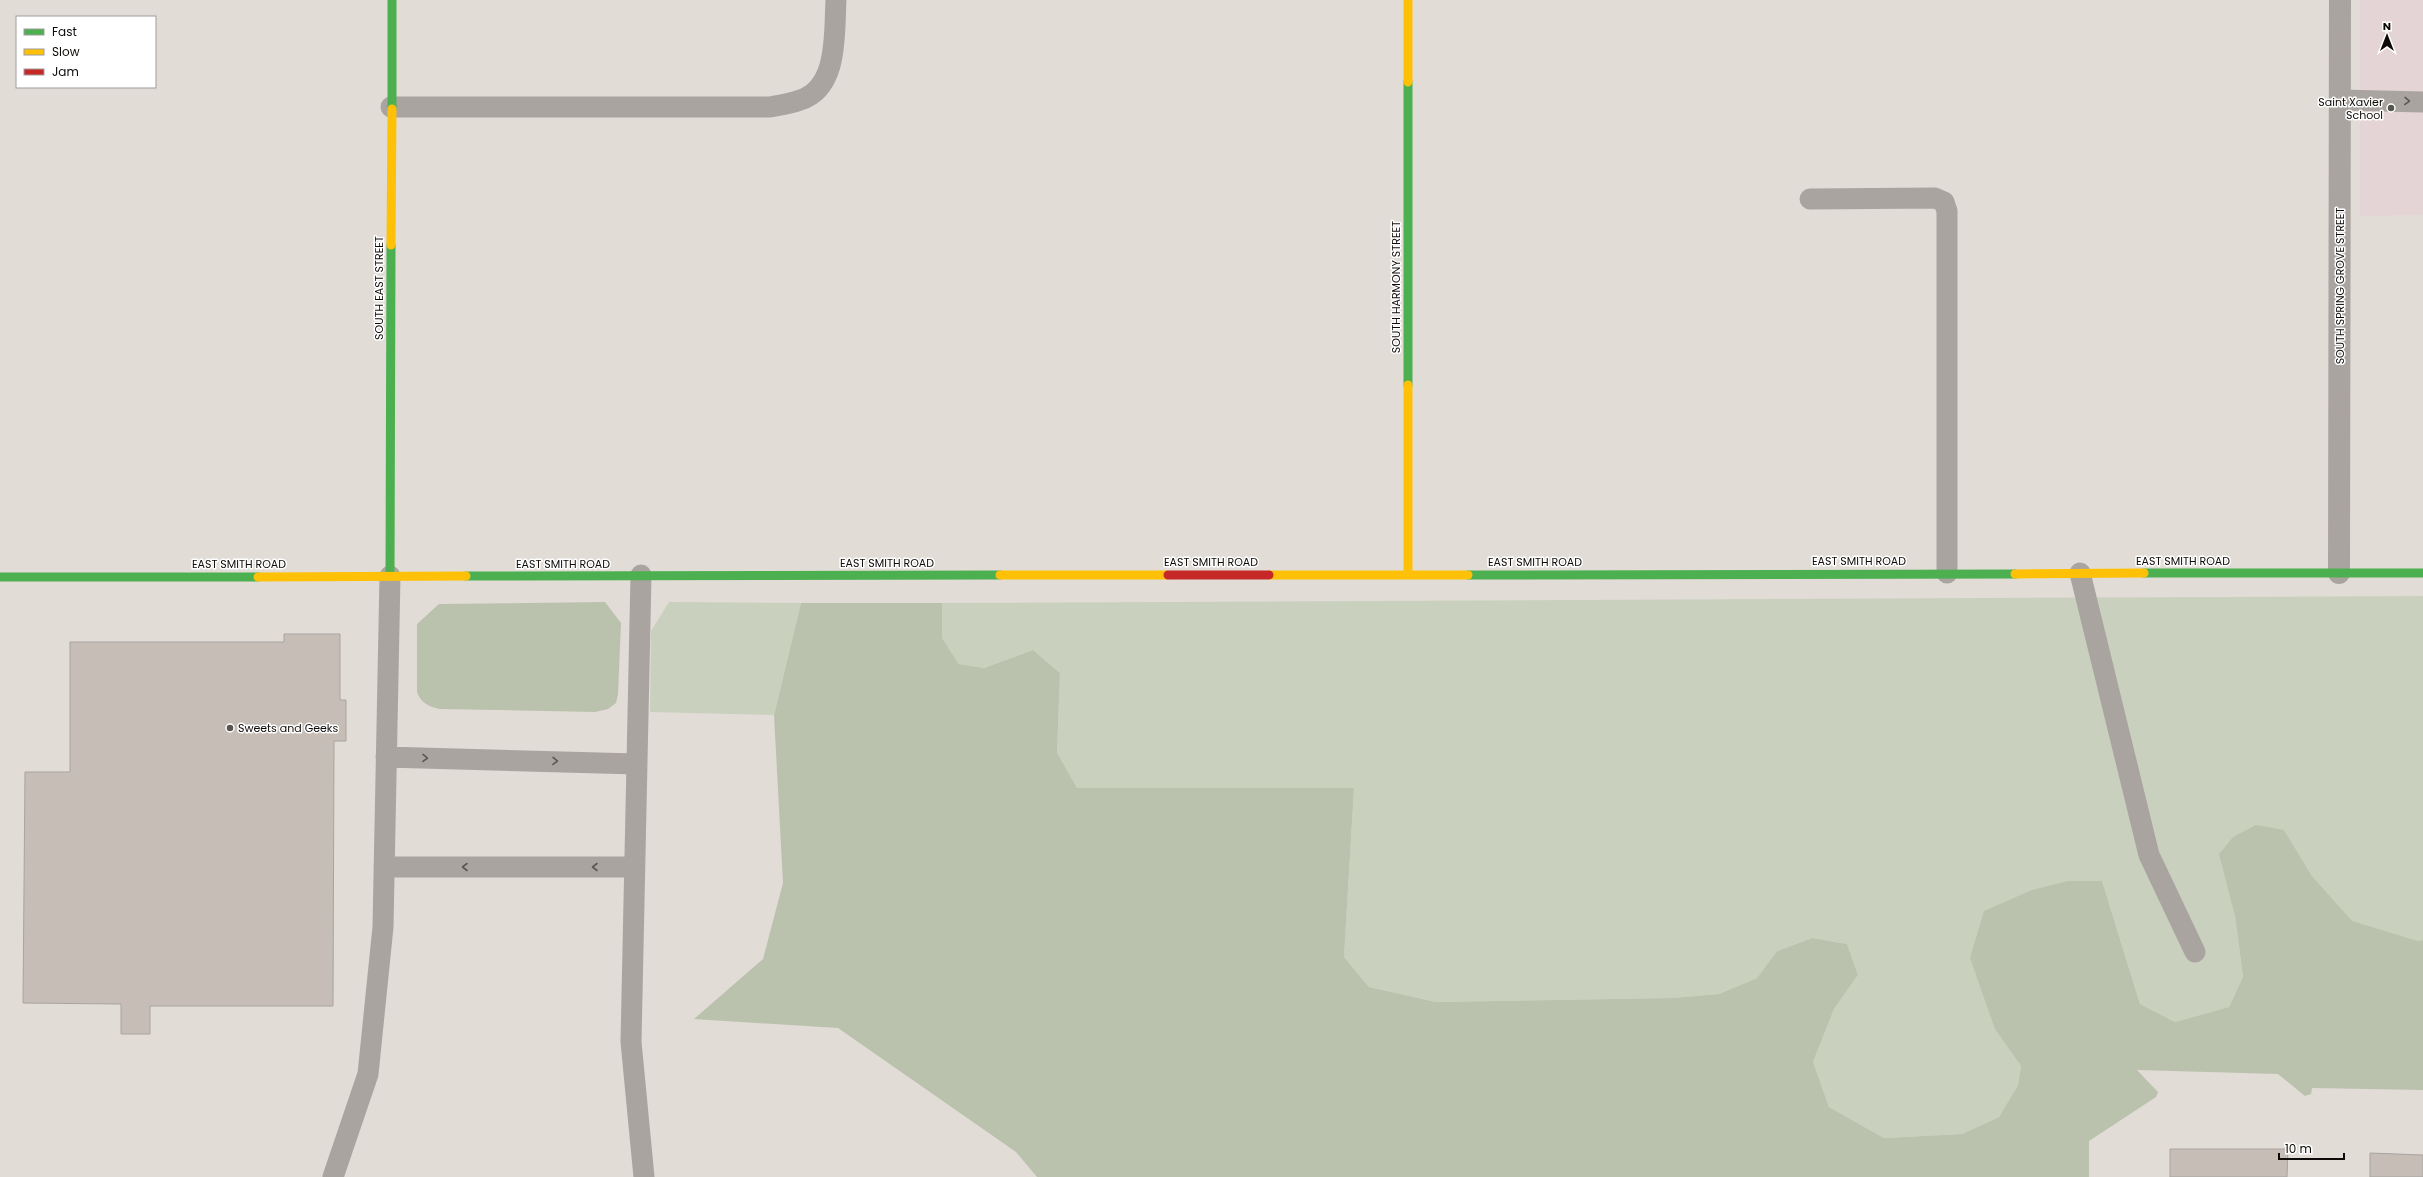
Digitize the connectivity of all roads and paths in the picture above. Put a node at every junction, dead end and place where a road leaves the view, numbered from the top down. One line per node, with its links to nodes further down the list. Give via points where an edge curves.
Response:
1 (392, 0): 7 (street, SOUTH EAST STREET)
2 (836, 0): 7 (lane, via 831,58 826,77 816,90 801,100 770,107)
3 (1408, 0): 13 (street, SOUTH HARMONY STREET)
4 (2340, 0): 5 (street, SOUTH SPRING GROVE STREET)
5 (2340, 100): 6 (lane, one-way to 6); 11 (street, SOUTH SPRING GROVE STREET)
6 (2423, 102)
7 (392, 107): 14 (street, SOUTH EAST STREET)
8 (1810, 199): 9 (lane, via 1935,198 1944,202 1947,211)
9 (1947, 573): 10 (street, EAST SMITH ROAD); 13 (street, EAST SMITH ROAD)
10 (2080, 573): 11 (street, EAST SMITH ROAD); 21 (lane, via 2149,855)
11 (2339, 573): 12 (street, EAST SMITH ROAD)
12 (2423, 573)
13 (1408, 574): 15 (street, EAST SMITH ROAD)
14 (390, 576): 15 (street, EAST SMITH ROAD); 16 (street, EAST SMITH ROAD); 17 (lane)
15 (641, 576): 18 (lane)
16 (0, 577)
17 (386, 757): 18 (lane, one-way to 18); 19 (lane)
18 (636, 764): 20 (lane)
19 (384, 867): 20 (lane, one-way to 19); 22 (lane, via 383,927 368,1074)
20 (634, 867): 23 (lane, via 631,1042)
21 (2195, 952)
22 (333, 1177)
23 (644, 1177)

